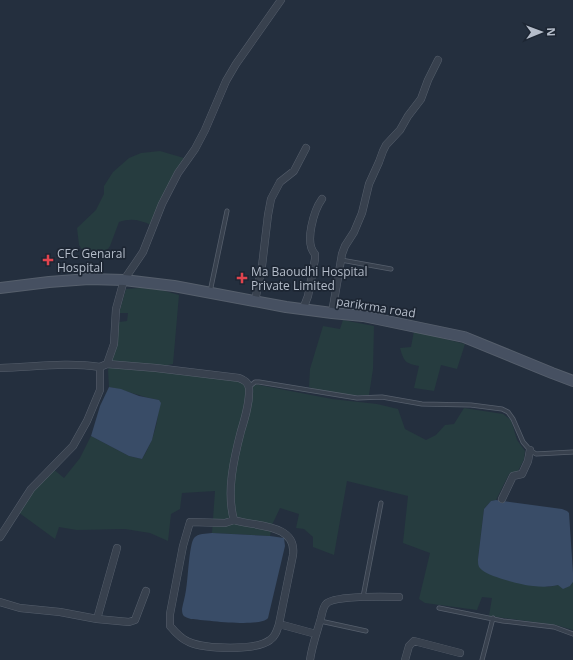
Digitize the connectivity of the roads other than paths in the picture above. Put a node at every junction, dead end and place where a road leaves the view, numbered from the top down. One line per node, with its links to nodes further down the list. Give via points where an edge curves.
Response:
1 (281, 0): 8 (street, via 226,81 205,130 162,204 144,252)
2 (438, 60): 6 (street, via 421,100 383,151 369,184 362,213)
3 (306, 148): 11 (street, via 294,171 280,182 271,199)
4 (322, 199): 12 (street, via 311,227 310,243 315,260)
5 (227, 210): 10 (lane)
6 (340, 260): 7 (lane); 13 (street)
7 (391, 269)
8 (124, 280): 9 (street, parikrma road, via 89,279); 10 (street, parikrma road, via 174,286); 14 (street, via 116,309 114,344)
9 (0, 288)
10 (210, 294): 11 (street, parikrma road)
11 (255, 301): 12 (street, parikrma road)
12 (303, 309): 13 (street, parikrma road)
13 (332, 313): 17 (street, parikrma road, via 363,316 464,338)
14 (107, 364): 15 (street); 18 (street, via 239,378 247,382)
15 (100, 367): 16 (street, via 64,364); 24 (street, via 100,390 73,446 31,489)
16 (0, 368)
17 (573, 381)
18 (249, 388): 19 (lane, via 255,382 259,382 357,398 382,397 422,404 471,405 502,409 508,412 523,442); 23 (street, via 246,414 234,460 230,505)
19 (530, 450): 20 (lane, via 536,454); 21 (street, via 522,474 513,476)
20 (573, 452)
21 (502, 499)
22 (381, 503): 27 (lane)
23 (234, 520): 34 (street, via 273,528 286,534 294,545); 34 (street, via 225,523 190,522 183,546 170,626 188,642 236,648 268,642)
24 (0, 537)
25 (117, 548): 32 (street)
26 (146, 591): 32 (street, via 132,622)
27 (363, 597): 28 (street); 33 (street, via 329,602)
28 (400, 597)
29 (0, 602): 32 (street, via 20,608)
30 (439, 608): 31 (lane)
31 (493, 618): 37 (lane, via 554,627); 41 (lane)
32 (97, 619)
33 (320, 621): 35 (lane); 36 (street)
34 (279, 624): 36 (street)
35 (366, 630)
36 (316, 634): 39 (street)
37 (573, 634)
38 (460, 653): 40 (street, via 414,641 409,646)
39 (310, 660)
40 (405, 660)
41 (482, 660)

